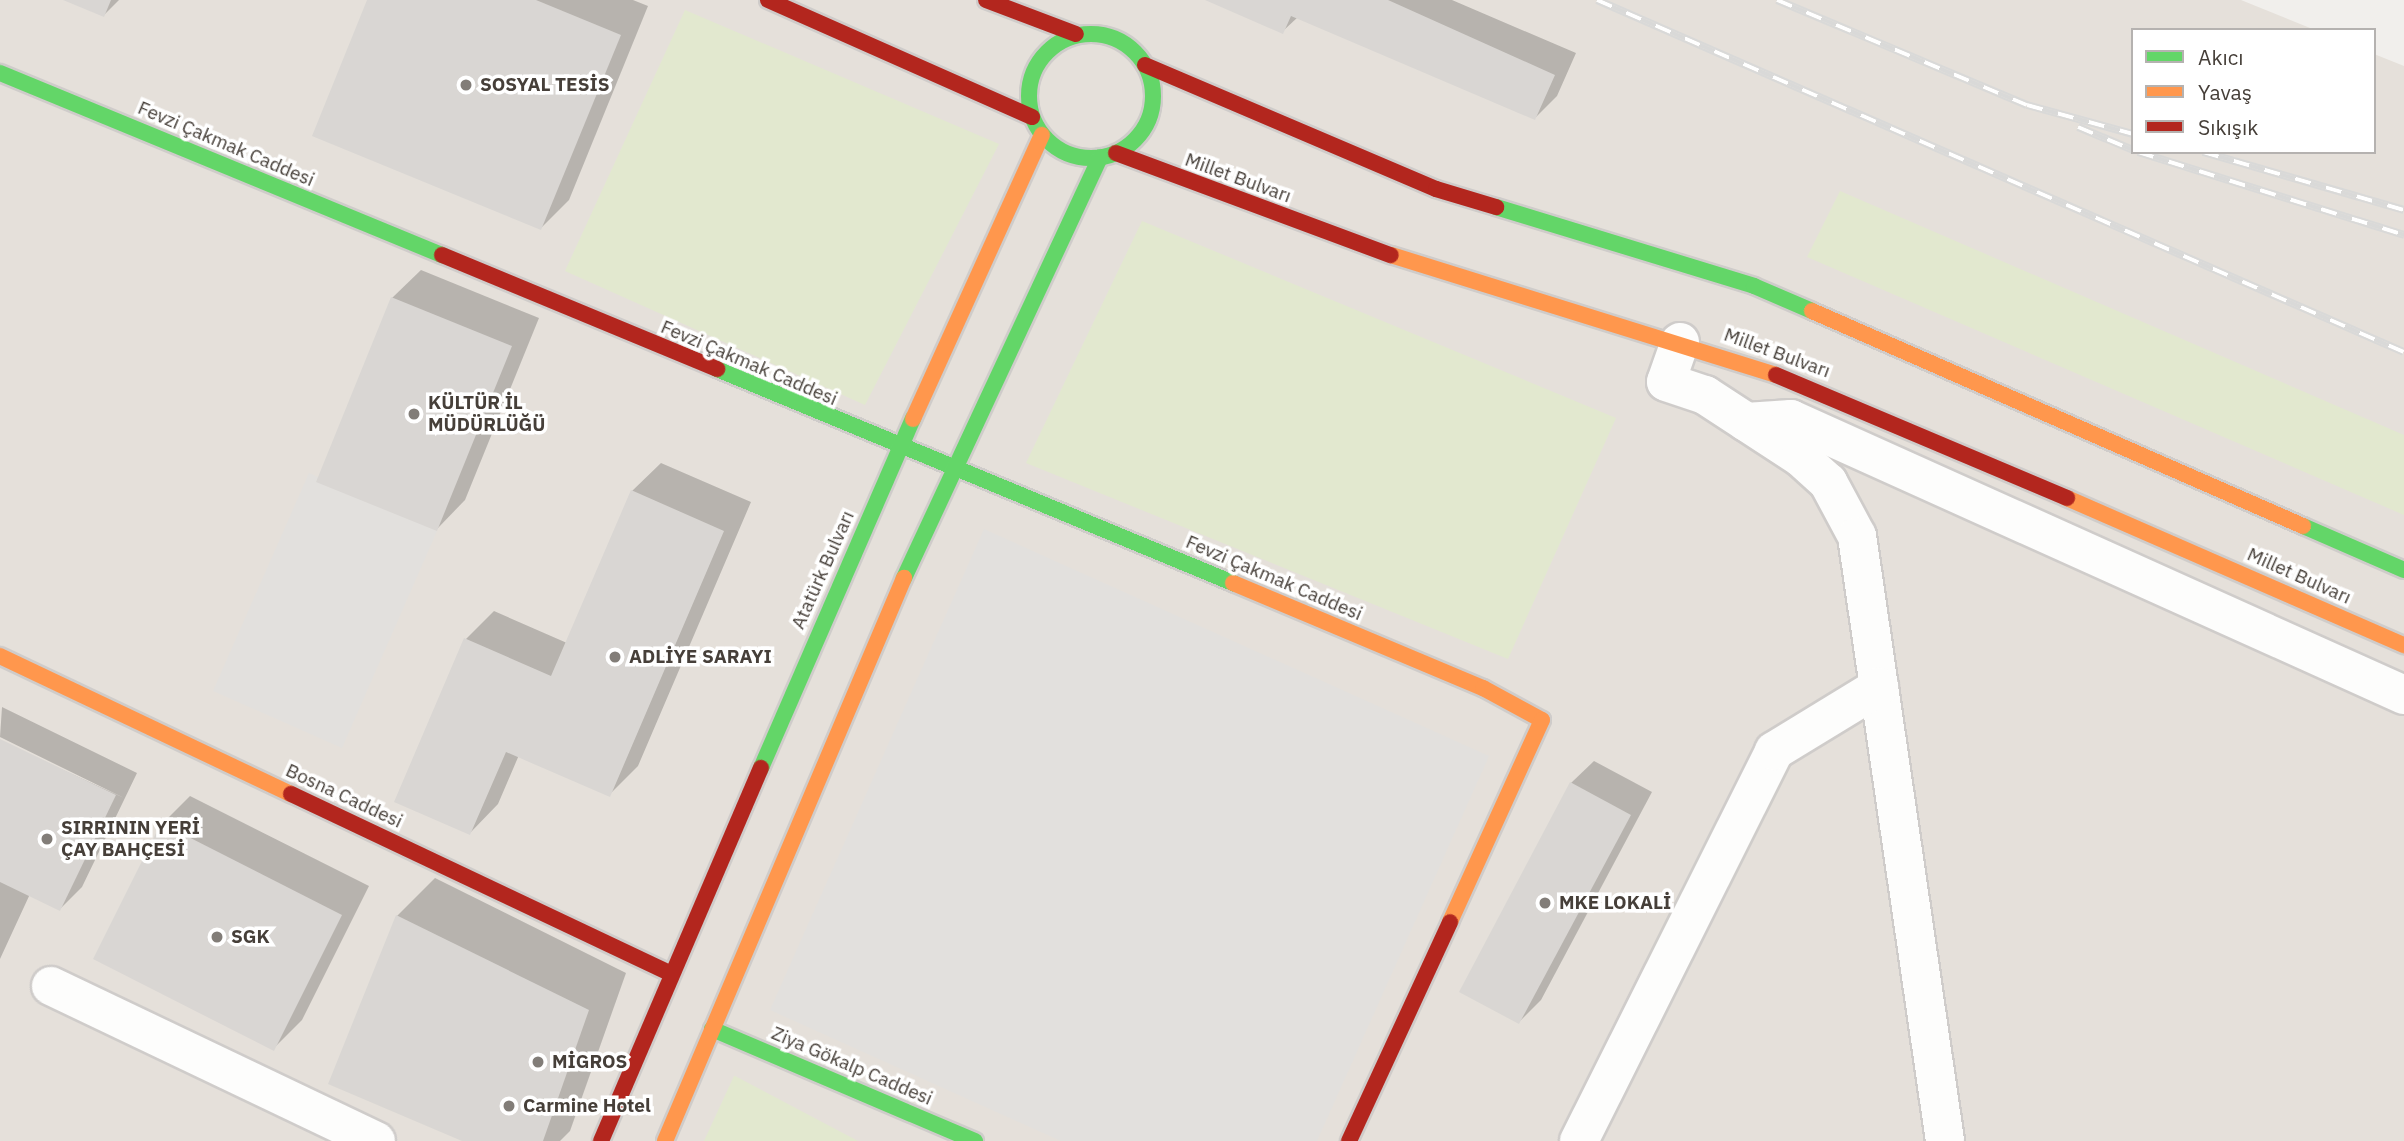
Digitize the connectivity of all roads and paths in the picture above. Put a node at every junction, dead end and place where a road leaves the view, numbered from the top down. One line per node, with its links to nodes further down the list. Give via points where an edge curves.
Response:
1 (768, 0): 6 (main road)
2 (986, 0): 3 (main road)
3 (1076, 34): 4 (main road, via 1116,38); 6 (main road, Millet Bulvarı, via 1058,42 1031,75)
4 (1145, 65): 8 (main road, via 1152,84 1147,123); 13 (main road, via 1436,189 1754,286)
5 (0, 73): 11 (main road, Fevzi Çakmak Caddesi)
6 (1032, 117): 7 (main road, Millet Bulvarı)
7 (1042, 135): 8 (main road, Millet Bulvarı, via 1078,157); 11 (main road, Atatürk Bulvarı)
8 (1108, 155): 9 (main road, Millet Bulvarı, via 1345,241); 12 (main road)
9 (1680, 342): 10 (street, via 1666,382 1705,395); 14 (main road, Millet Bulvarı, via 1810,386)
10 (1746, 422): 16 (street, via 1828,482 1857,536); 17 (street, via 1791,419)
11 (899, 448): 12 (main road, Fevzi Çakmak Caddesi); 18 (main road, Atatürk Bulvarı)
12 (957, 468): 20 (main road, via 866,659); 25 (main road, Fevzi Çakmak Caddesi, via 1483,688 1542,720)
13 (2404, 570)
14 (2404, 645)
15 (0, 656): 18 (main road, Bosna Caddesi)
16 (1879, 687): 26 (street, via 1774,751); 27 (street)
17 (2404, 695)
18 (671, 974): 22 (main road, Atatürk Bulvarı)
19 (51, 986): 21 (street)
20 (712, 1029): 23 (main road); 24 (main road, Ziya Gökalp Caddesi)
21 (376, 1141)
22 (601, 1141)
23 (666, 1141)
24 (975, 1141)
25 (1349, 1141)
26 (1579, 1141)
27 (1944, 1141)

